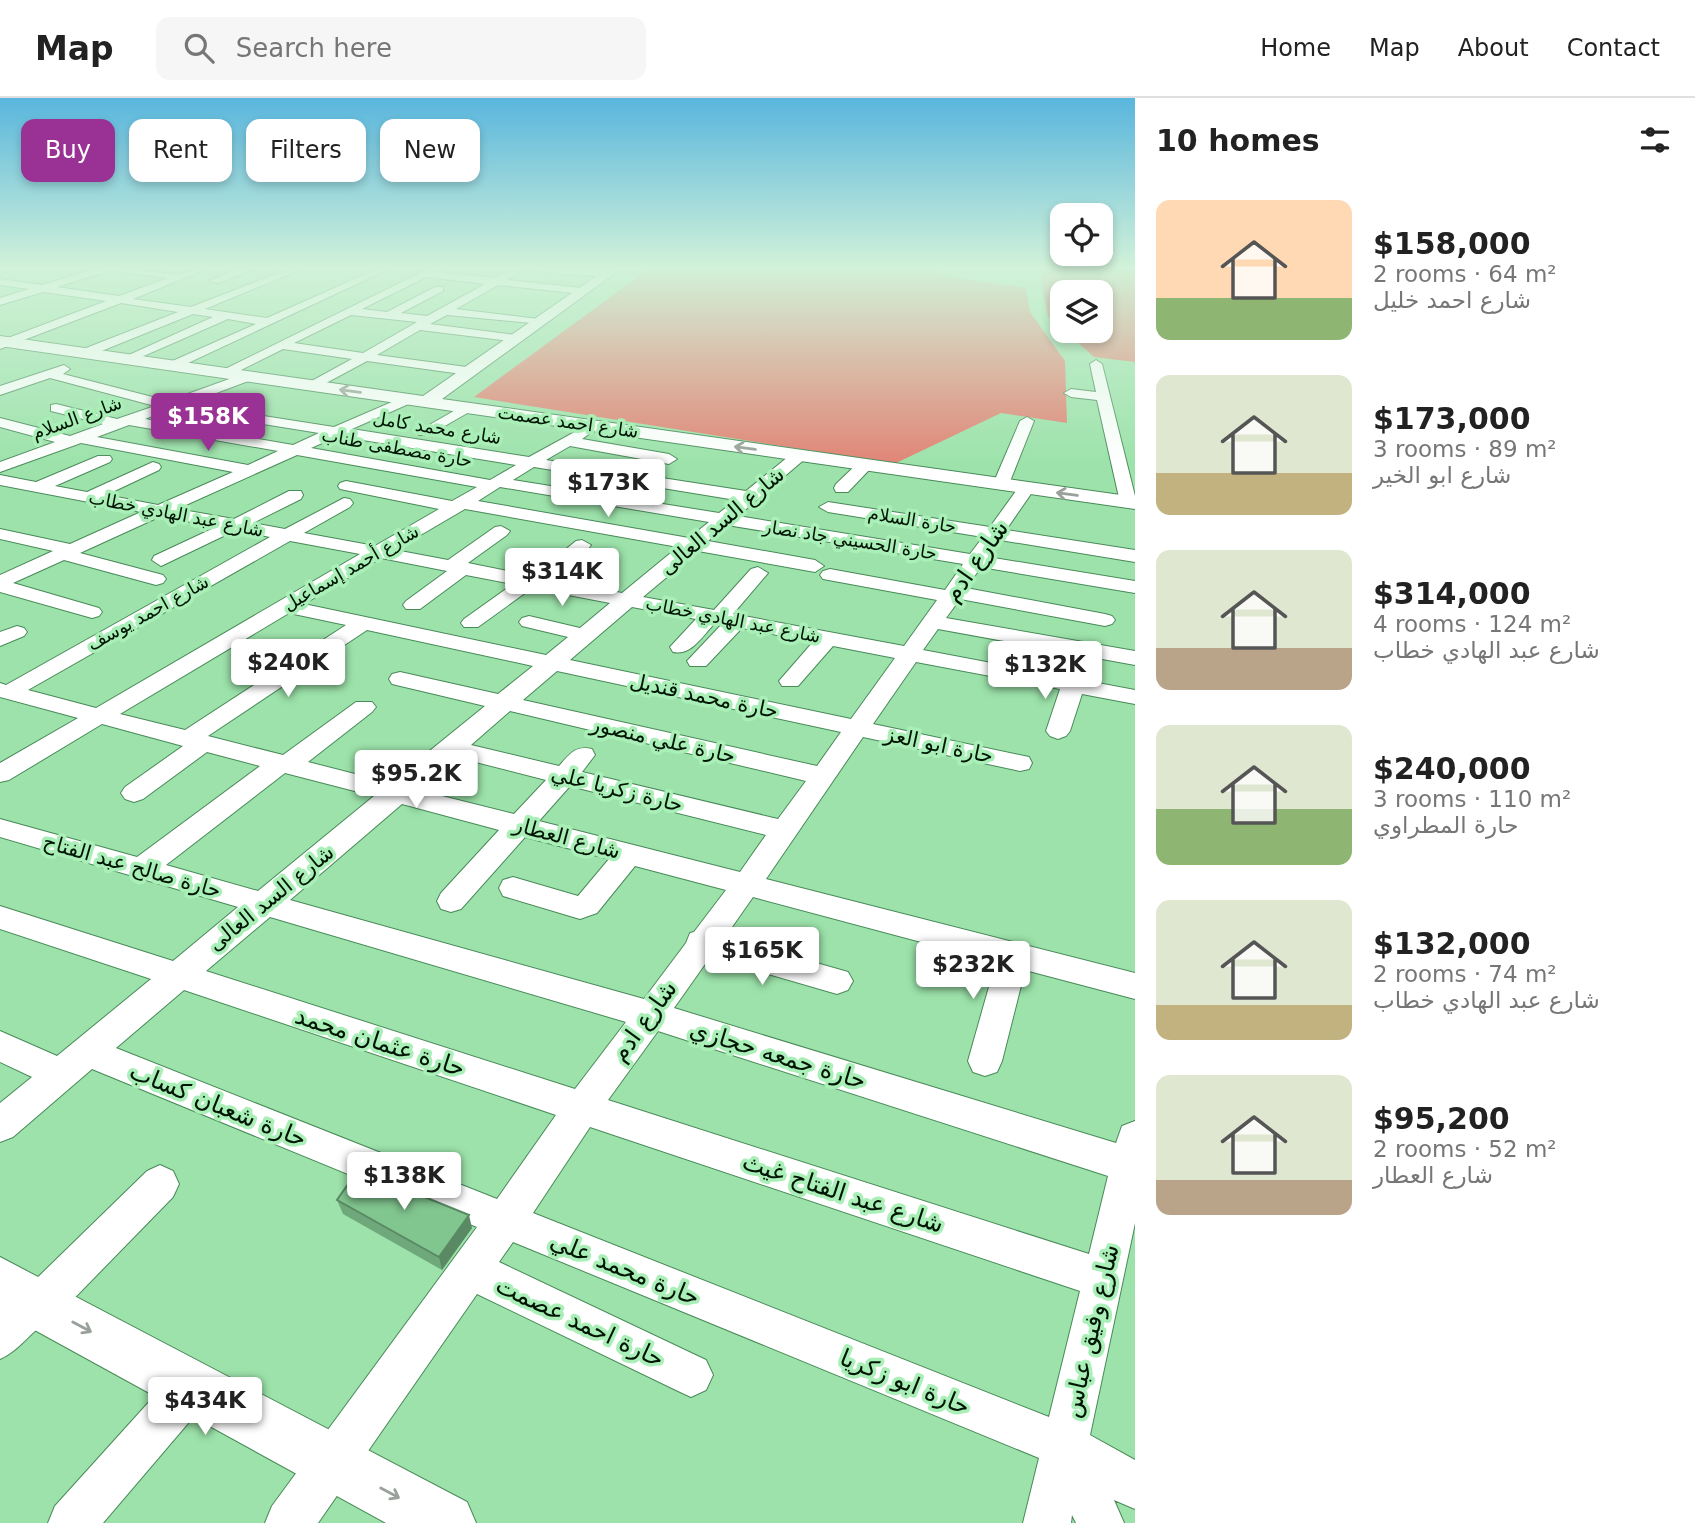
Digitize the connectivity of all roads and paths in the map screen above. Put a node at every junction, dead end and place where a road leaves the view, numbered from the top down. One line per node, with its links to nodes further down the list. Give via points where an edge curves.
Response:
1 (24, 334): 14 (street)
2 (141, 334): 17 (street)
3 (241, 334): 13 (street)
4 (303, 334): 16 (street)
5 (330, 334): 10 (street)
6 (403, 334): 15 (street)
7 (489, 334): 12 (street)
8 (521, 334): 12 (main road)
9 (183, 335): 13 (street); 17 (street)
10 (335, 335)
11 (362, 339): 15 (street)
12 (515, 339): 23 (main road)
13 (227, 341): 21 (street)
14 (2, 343): 17 (main road, شارع احمد عصمت)
15 (389, 343): 18 (street)
16 (281, 345): 18 (street); 24 (street)
17 (101, 353): 21 (main road, شارع احمد عصمت); 25 (street)
18 (364, 357): 22 (street); 23 (street)
19 (312, 362): 22 (street)
20 (1096, 364): 30 (street)
21 (165, 365): 24 (main road, شارع احمد عصمت)
22 (345, 368): 27 (street)
23 (469, 371): 31 (main road)
24 (224, 373): 26 (main road, شارع احمد عصمت)
25 (48, 374): 28 (street); 32 (street, شارع محمد كامل)
26 (246, 377): 27 (main road, شارع احمد عصمت); 32 (street, شارع السلام)
27 (313, 386): 31 (main road, شارع احمد عصمت, one-way to 27)
28 (0, 391)
29 (1071, 393): 30 (street)
30 (1103, 397): 60 (street)
31 (417, 401): 34 (main road, شارع احمد عصمت); 39 (street)
32 (169, 405): 37 (street, شارع السلام); 39 (street, شارع محمد كامل)
33 (56, 408): 37 (street, حارة مصطفى طناب)
34 (466, 408): 38 (main road, شارع احمد عصمت); 40 (street)
35 (1027, 421): 54 (street)
36 (0, 422): 41 (street)
37 (122, 422): 41 (street, شارع السلام); 43 (street, حارة مصطفى طناب)
38 (593, 426): 42 (street, شارع أحمد إسماعيل); 44 (main road, شارع احمد عصمت, one-way to 38)
39 (337, 432): 43 (street); 47 (street, شارع محمد كامل)
40 (424, 432)
41 (75, 439): 49 (street, شارع السلام); 51 (street)
42 (567, 441): 46 (street); 47 (street, شارع أحمد إسماعيل)
43 (295, 450): 51 (street); 53 (street, حارة مصطفى طناب)
44 (800, 456): 48 (main road, شارع احمد عصمت); 59 (street, شارع السد العالى)
45 (104, 459): 55 (street)
46 (669, 459)
47 (532, 463): 53 (street, شارع أحمد إسماعيل); 59 (street, شارع محمد كامل)
48 (866, 465): 54 (main road, شارع احمد عصمت); 56 (street)
49 (0, 467)
50 (153, 467): 58 (street)
51 (250, 470): 63 (street)
52 (0, 480): 55 (street, شارع عبد الهادي خطاب)
53 (495, 483): 61 (street, شارع أحمد إسماعيل); 64 (street, حارة مصطفى طناب)
54 (1014, 486): 60 (main road, شارع احمد عصمت, one-way to 54); 68 (street, شارع ادم)
55 (38, 487): 58 (street, شارع عبد الهادي خطاب)
56 (842, 488)
57 (295, 495): 65 (street)
58 (89, 497): 63 (street, شارع عبد الهادي خطاب)
59 (751, 497): 64 (street, شارع السد العالى)
60 (1132, 503)
61 (458, 505): 69 (street, شارع احمد يوسف, via 345,494); 71 (street); 73 (street, شارع أحمد إسماعيل)
62 (828, 507): 68 (street, حارة السلام)
63 (160, 510): 65 (street, شارع عبد الهادي خطاب); 72 (street)
64 (724, 519): 71 (street, شارع السد العالى); 84 (street, حارة الحسيني جاد نصار)
65 (235, 525): 69 (street, شارع عبد الهادي خطاب); 75 (street)
66 (501, 531): 77 (street)
67 (0, 534): 72 (street)
68 (996, 534): 74 (street, حارة السلام); 84 (street, شارع ادم)
69 (288, 535): 73 (street, شارع عبد الهادي خطاب); 104 (street, شارع احمد يوسف)
70 (582, 545): 81 (street)
71 (693, 545): 78 (street); 85 (street, شارع السد العالى)
72 (67, 552): 80 (street); 82 (street)
73 (379, 552): 77 (street, شارع عبد الهادي خطاب); 87 (street, شارع أحمد إسماعيل)
74 (1135, 556)
75 (161, 560)
76 (873, 561): 84 (street)
77 (458, 567): 81 (street, شارع عبد الهادي خطاب); 86 (street)
78 (822, 571): 84 (street)
79 (758, 573): 89 (street)
80 (156, 579)
81 (533, 582): 85 (street, شارع عبد الهادي خطاب); 93 (street)
82 (0, 584): 88 (street)
83 (1135, 587): 84 (street)
84 (956, 590): 90 (street); 97 (street, شارع ادم); 98 (street)
85 (629, 600): 89 (street, شارع عبد الهادي خطاب); 94 (street, شارع السد العالى)
86 (413, 605)
87 (285, 607): 92 (street, حارة محمد قنديل); 108 (street, شارع أحمد إسماعيل)
88 (92, 612)
89 (722, 618): 95 (street, شارع عبد الهادي خطاب); 96 (street); 99 (street)
90 (1105, 620)
91 (529, 622): 94 (street)
92 (363, 623): 100 (street, حارة محمد قنديل); 111 (street)
93 (471, 623)
94 (585, 635): 100 (street, شارع السد العالى)
95 (828, 638): 97 (street, شارع عبد الهادي خطاب); 102 (street)
96 (681, 647)
97 (911, 654): 103 (street, شارع عبد الهادي خطاب); 109 (street, شارع ادم)
98 (1135, 658)
99 (698, 661)
100 (551, 663): 106 (street, شارع السد العالى); 109 (street, حارة محمد قنديل)
101 (400, 679): 106 (street, حارة علي منصور)
102 (790, 681)
103 (1073, 685): 105 (street, شارع عبد الهادي خطاب); 110 (street)
104 (5, 691): 108 (street, شارع العطار)
105 (1135, 697)
106 (504, 703): 112 (street, شارع السد العالى); 118 (street, حارة علي منصور)
107 (364, 707): 115 (street)
108 (100, 715): 111 (street, شارع العطار); 116 (street, شارع أحمد إسماعيل)
109 (858, 728): 114 (street, حارة ابو العز); 118 (street, شارع ادم)
110 (1058, 731)
111 (196, 741): 115 (street, شارع العطار); 119 (street)
112 (451, 748): 117 (street, حارة زكريا علي); 120 (street, شارع السد العالى)
113 (583, 755): 117 (street)
114 (1020, 763)
115 (284, 764): 120 (street, شارع العطار); 125 (street)
116 (0, 774)
117 (564, 776): 121 (street); 123 (street, حارة زكريا علي)
118 (822, 776): 123 (street, شارع ادم)
119 (134, 793)
120 (399, 794): 121 (street, شارع العطار); 129 (street, شارع السد العالى)
121 (520, 825): 124 (street, شارع العطار); 128 (street)
122 (0, 828): 125 (street, حارة صالح عبد الفتاح)
123 (783, 830): 126 (street, شارع ادم)
124 (629, 854): 126 (street, شارع العطار); 127 (street, via 580,908)
125 (141, 869): 129 (street, حارة صالح عبد الفتاح)
126 (746, 885): 131 (street, شارع ادم); 132 (street, شارع العطار)
127 (513, 888)
128 (451, 901)
129 (264, 904): 133 (street, شارع السد العالى); 136 (street, حارة جمعه حجازي)
130 (0, 917): 133 (street, حارة عثمان محمد)
131 (701, 942): 134 (street); 136 (street, شارع ادم)
132 (1013, 955): 135 (street, شارع العطار); 138 (street)
133 (178, 975): 139 (street, شارع السد العالى); 140 (street, حارة عثمان محمد)
134 (837, 981)
135 (1135, 986)
136 (648, 1014): 140 (street, شارع ادم); 142 (street, حارة جمعه حجازي)
137 (0, 1046): 139 (street, حارة شعبان كساب)
138 (985, 1061)
139 (74, 1063): 141 (street, شارع السد العالى); 145 (street, حارة شعبان كساب)
140 (582, 1108): 145 (street, شارع ادم); 147 (street, شارع عبد الفتاح غيث)
141 (0, 1125)
142 (1132, 1152): 144 (street, شارع وفيق عباس)
143 (160, 1184): 148 (street)
144 (1127, 1216): 147 (street, شارع وفيق عباس)
145 (505, 1220): 146 (street, شارع ادم); 149 (street, حارة محمد علي)
146 (468, 1269): 150 (street, حارة احمد عصمت); 153 (street, شارع ادم)
147 (1104, 1279): 152 (street, شارع وفيق عباس)
148 (18, 1306): 151 (main road, one-way to 151)
149 (745, 1317): 152 (street, حارة ابو زكريا)
150 (691, 1375)
151 (192, 1386): 153 (main road); 155 (street)
152 (1065, 1446): 154 (street); 158 (street, شارع وفيق عباس); 159 (street)
153 (333, 1462): 156 (street, شارع ادم); 157 (main road, one-way to 157)
154 (1135, 1486)
155 (72, 1523)
156 (289, 1523)
157 (446, 1523)
158 (1047, 1523)
159 (1100, 1523)

